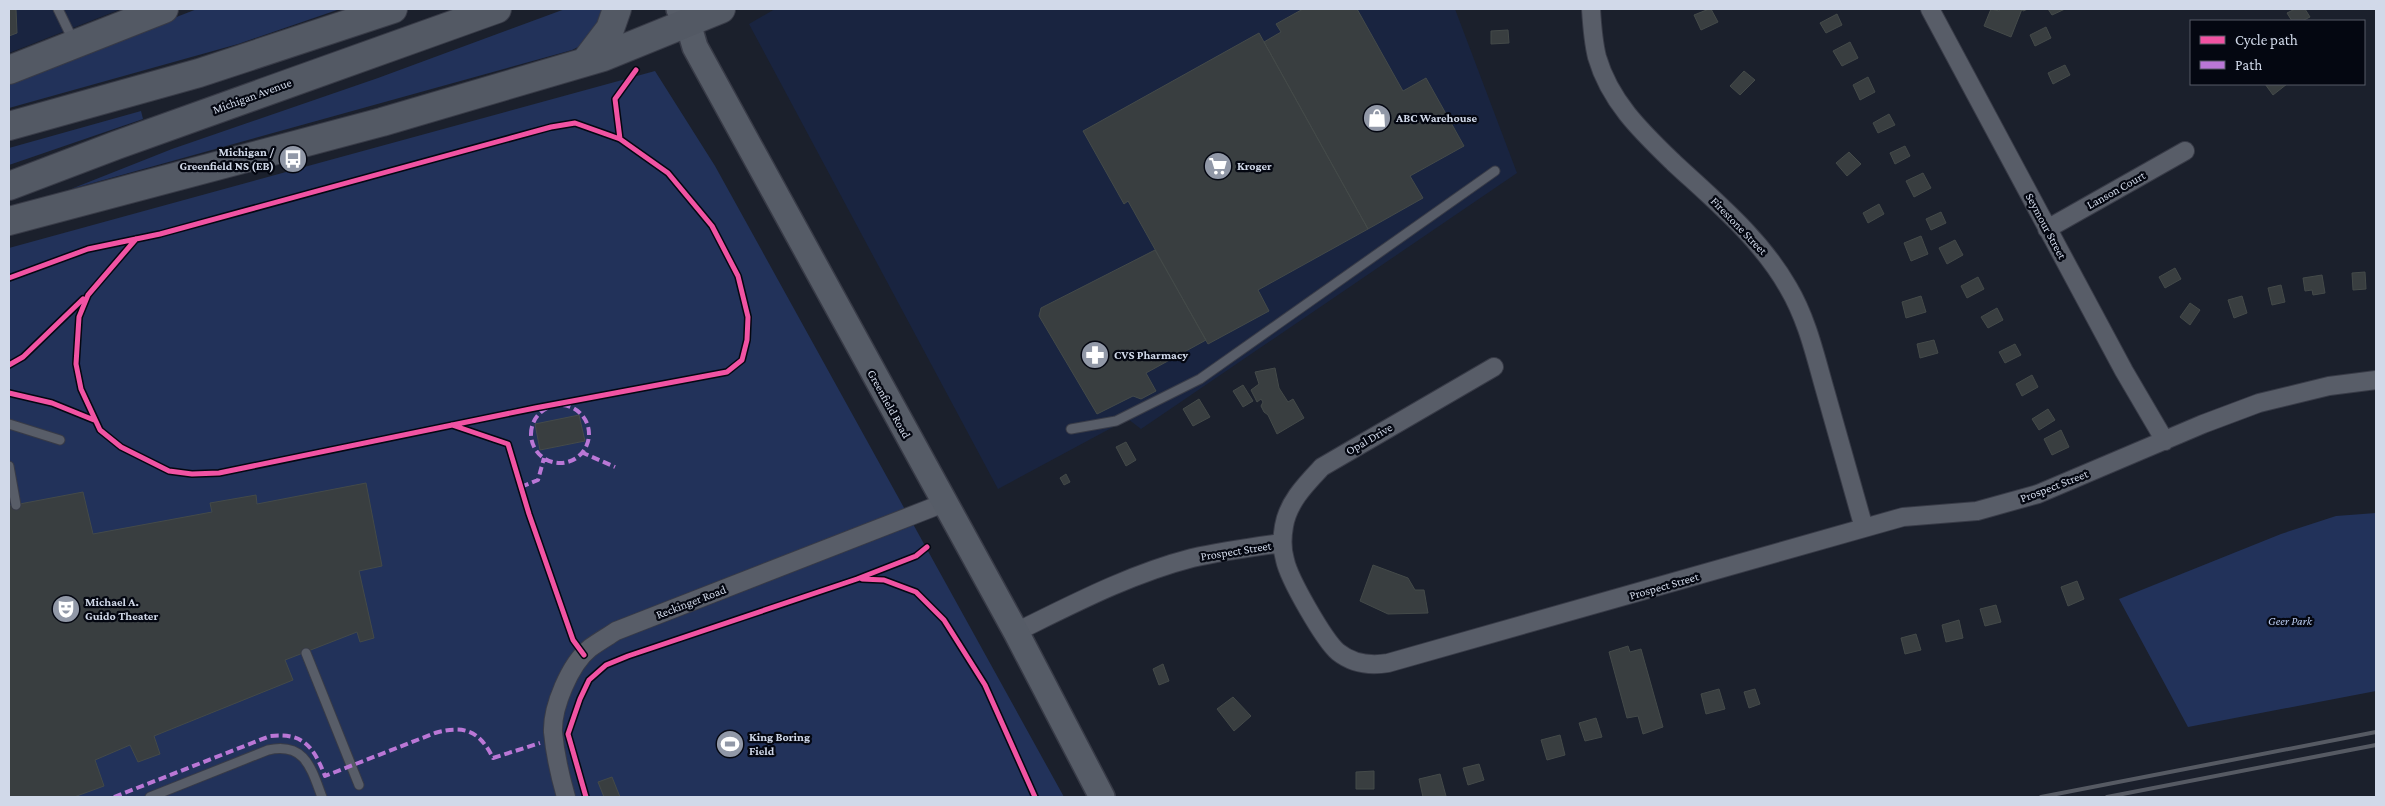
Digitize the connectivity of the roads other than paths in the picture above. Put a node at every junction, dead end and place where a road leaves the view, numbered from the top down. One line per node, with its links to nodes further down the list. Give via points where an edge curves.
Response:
1 (58, 9): 11 (lane)
2 (164, 9): 9 (main road)
3 (393, 9): 14 (main road, via 199,74)
4 (497, 9): 17 (main road, Michigan Avenue)
5 (721, 9): 10 (main road)
6 (1592, 9): 29 (street, Firestone Street, via 1593,38 1598,58 1620,105 1646,136 1748,233 1790,289 1808,331)
7 (1930, 9): 19 (street, Seymour Street)
8 (616, 13): 12 (main road, via 602,40)
9 (134, 15): 11 (main road)
10 (684, 16): 12 (main road); 27 (main road, Greenfield Road, via 695,47)
11 (75, 44): 13 (main road)
12 (585, 62): 18 (main road, via 382,122)
13 (9, 70)
14 (9, 126)
15 (2185, 151): 19 (street, Lanson Court)
16 (1495, 171): 23 (lane, via 1200,379 1116,421)
17 (9, 186)
18 (9, 221)
19 (2047, 228): 25 (street, Seymour Street)
20 (1494, 367): 30 (street, Opal Drive, via 1322,467 1301,489 1288,510)
21 (2376, 380): 25 (street, Prospect Street, via 2282,396)
22 (9, 424): 24 (lane)
23 (1071, 429)
24 (60, 440)
25 (2165, 441): 29 (street, Prospect Street, via 2038,494 1977,511 1903,517)
26 (9, 466): 28 (lane)
27 (944, 503): 31 (main road, Greenfield Road); 36 (street, Reckinger Road, via 616,631 588,649 570,673 560,696 553,730)
28 (16, 505)
29 (1864, 528): 30 (street, Prospect Street, via 1374,665 1349,659 1331,644 1290,576)
30 (1282, 544): 31 (street, Prospect Street, via 1224,551 1169,565 1104,589)
31 (1016, 632): 37 (main road, Greenfield Road)
32 (306, 653): 33 (lane)
33 (359, 786)
34 (150, 797): 35 (lane, via 268,750 285,748 304,757)
35 (322, 797)
36 (566, 797)
37 (1102, 797)

